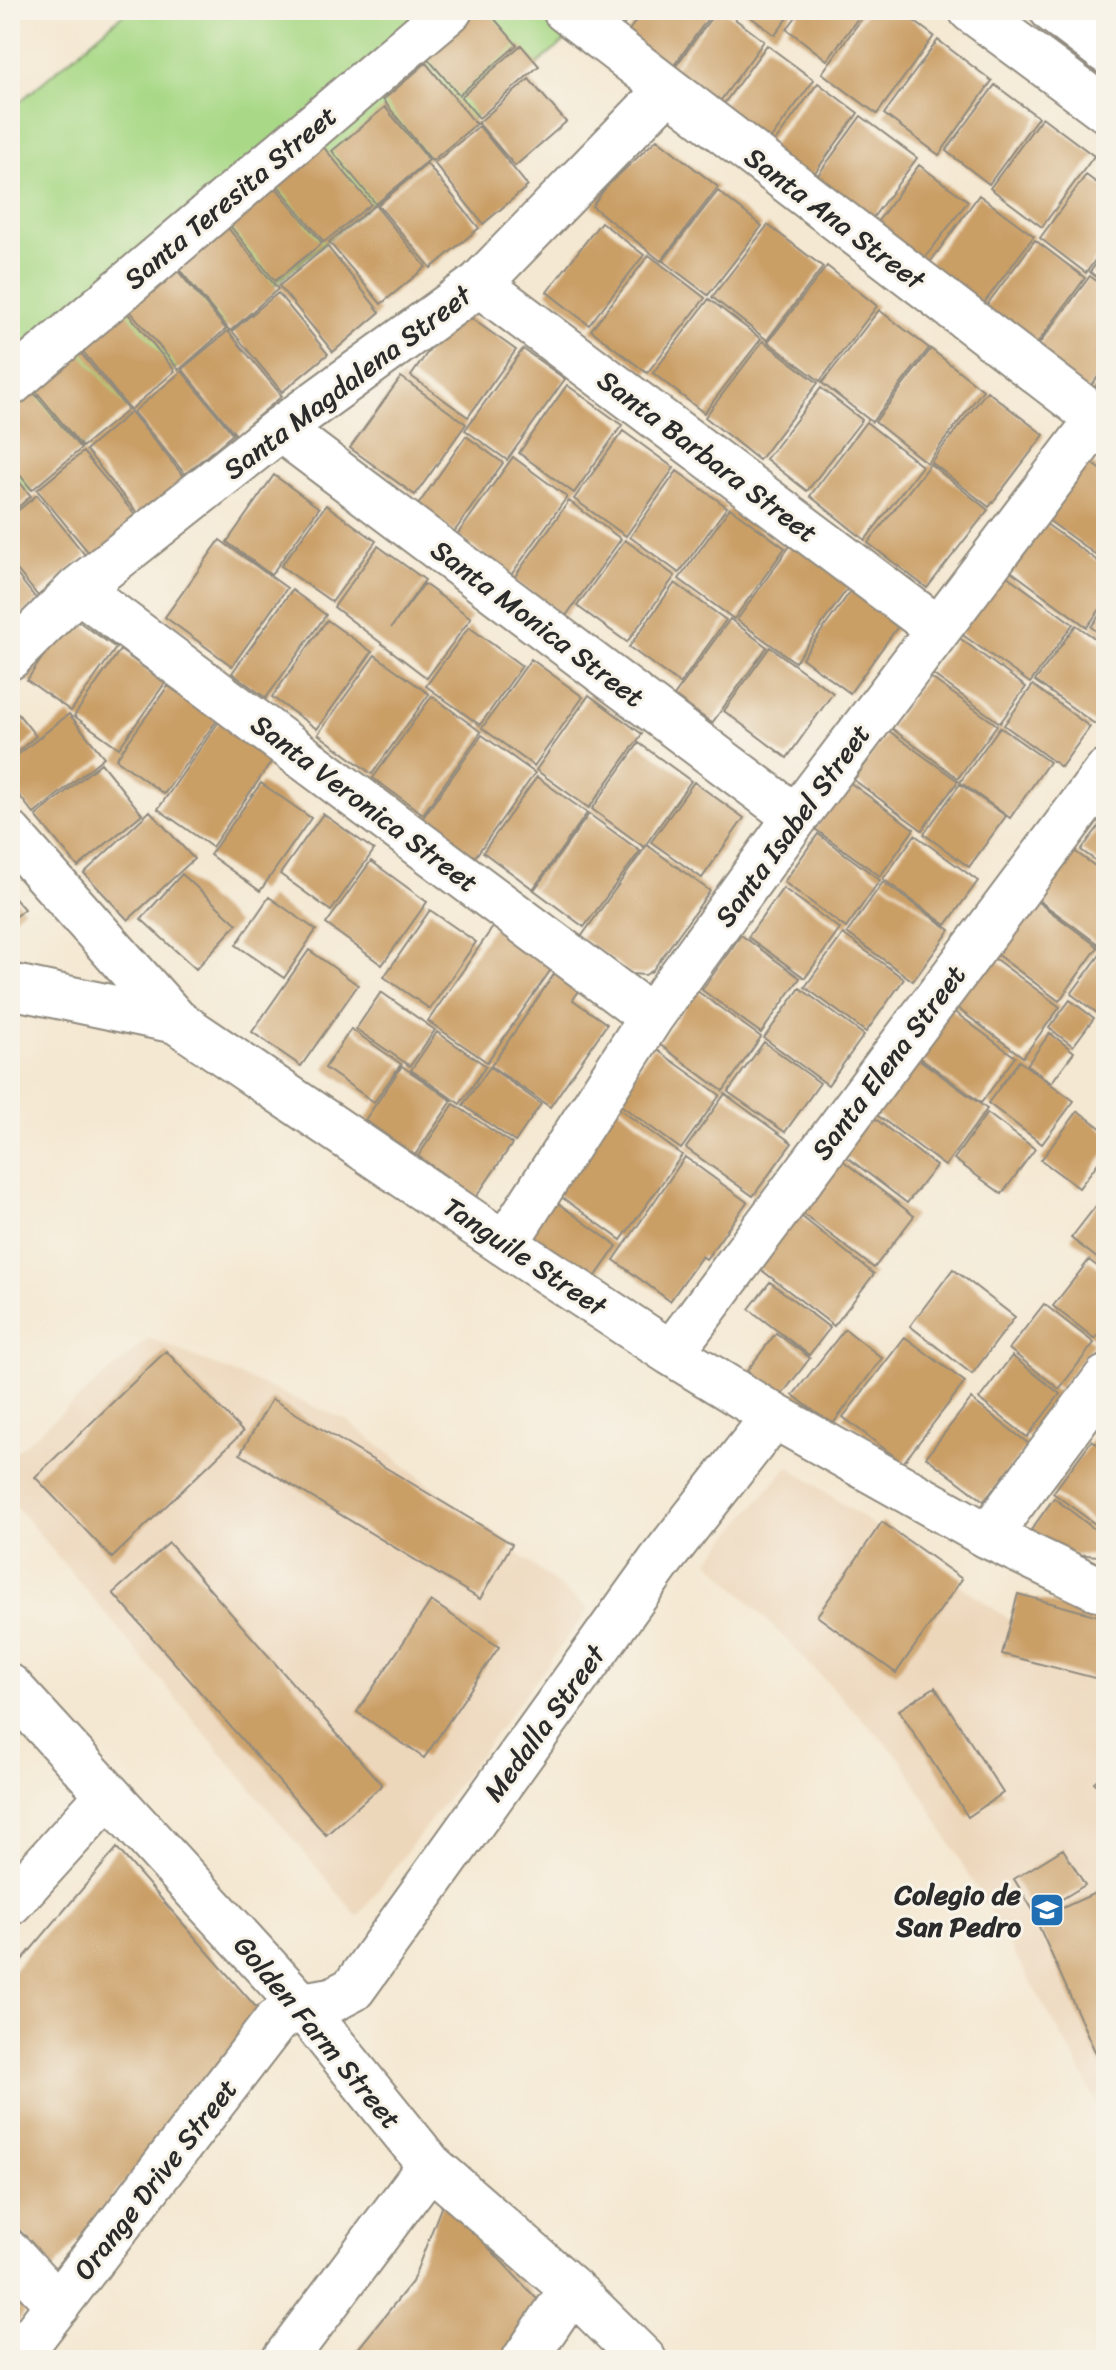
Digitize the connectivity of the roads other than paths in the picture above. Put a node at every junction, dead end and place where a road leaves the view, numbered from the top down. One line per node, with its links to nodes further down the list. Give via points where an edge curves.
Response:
1 (450, 10): 9 (street, Santa Teresita Street)
2 (565, 10): 6 (street, Santa Ana Street)
3 (971, 10): 7 (street)
4 (1052, 10): 5 (street)
5 (1106, 51)
6 (668, 89): 8 (street, Santa Magdalena Street); 10 (street, Santa Ana Street)
7 (1106, 110)
8 (479, 284): 11 (street, Santa Magdalena Street); 13 (street, Santa Barbara Street)
9 (10, 384)
10 (1102, 422): 13 (street, Santa Isabel Street)
11 (280, 429): 12 (street, Santa Magdalena Street); 16 (street, Santa Monica Street)
12 (78, 589): 14 (street, Santa Magdalena Street); 19 (street, Santa Veronica Street)
13 (937, 628): 16 (street, Santa Isabel Street)
14 (10, 657)
15 (1106, 772): 22 (street, Santa Elena Street)
16 (796, 817): 19 (street, Santa Isabel Street)
17 (10, 834): 20 (street, Tanguile Street)
18 (10, 986): 20 (street)
19 (651, 1017): 21 (street, Santa Isabel Street)
20 (176, 1021): 21 (street, Tanguile Street)
21 (505, 1244): 22 (street, Tanguile Street)
22 (671, 1353): 24 (street, Tanguile Street)
23 (1106, 1378): 25 (street)
24 (774, 1416): 25 (street, Tanguile Street); 30 (street, Medalla Street, via 661,1560 353,1989 332,2000)
25 (988, 1536): 26 (street, Tanguile Street)
26 (1106, 1589)
27 (10, 1687): 28 (street, Golden Farm Street)
28 (107, 1796): 29 (street); 30 (street, Golden Farm Street)
29 (10, 1903)
30 (301, 2005): 31 (street, Golden Farm Street); 34 (street, Orange Drive Street, via 275,2022)
31 (430, 2165): 33 (street, Golden Farm Street); 36 (street)
32 (10, 2253): 34 (street)
33 (572, 2289): 37 (street); 38 (street, Golden Farm Street)
34 (58, 2305): 35 (street, Orange Drive Street)
35 (15, 2360)
36 (284, 2360)
37 (524, 2360)
38 (644, 2360)

